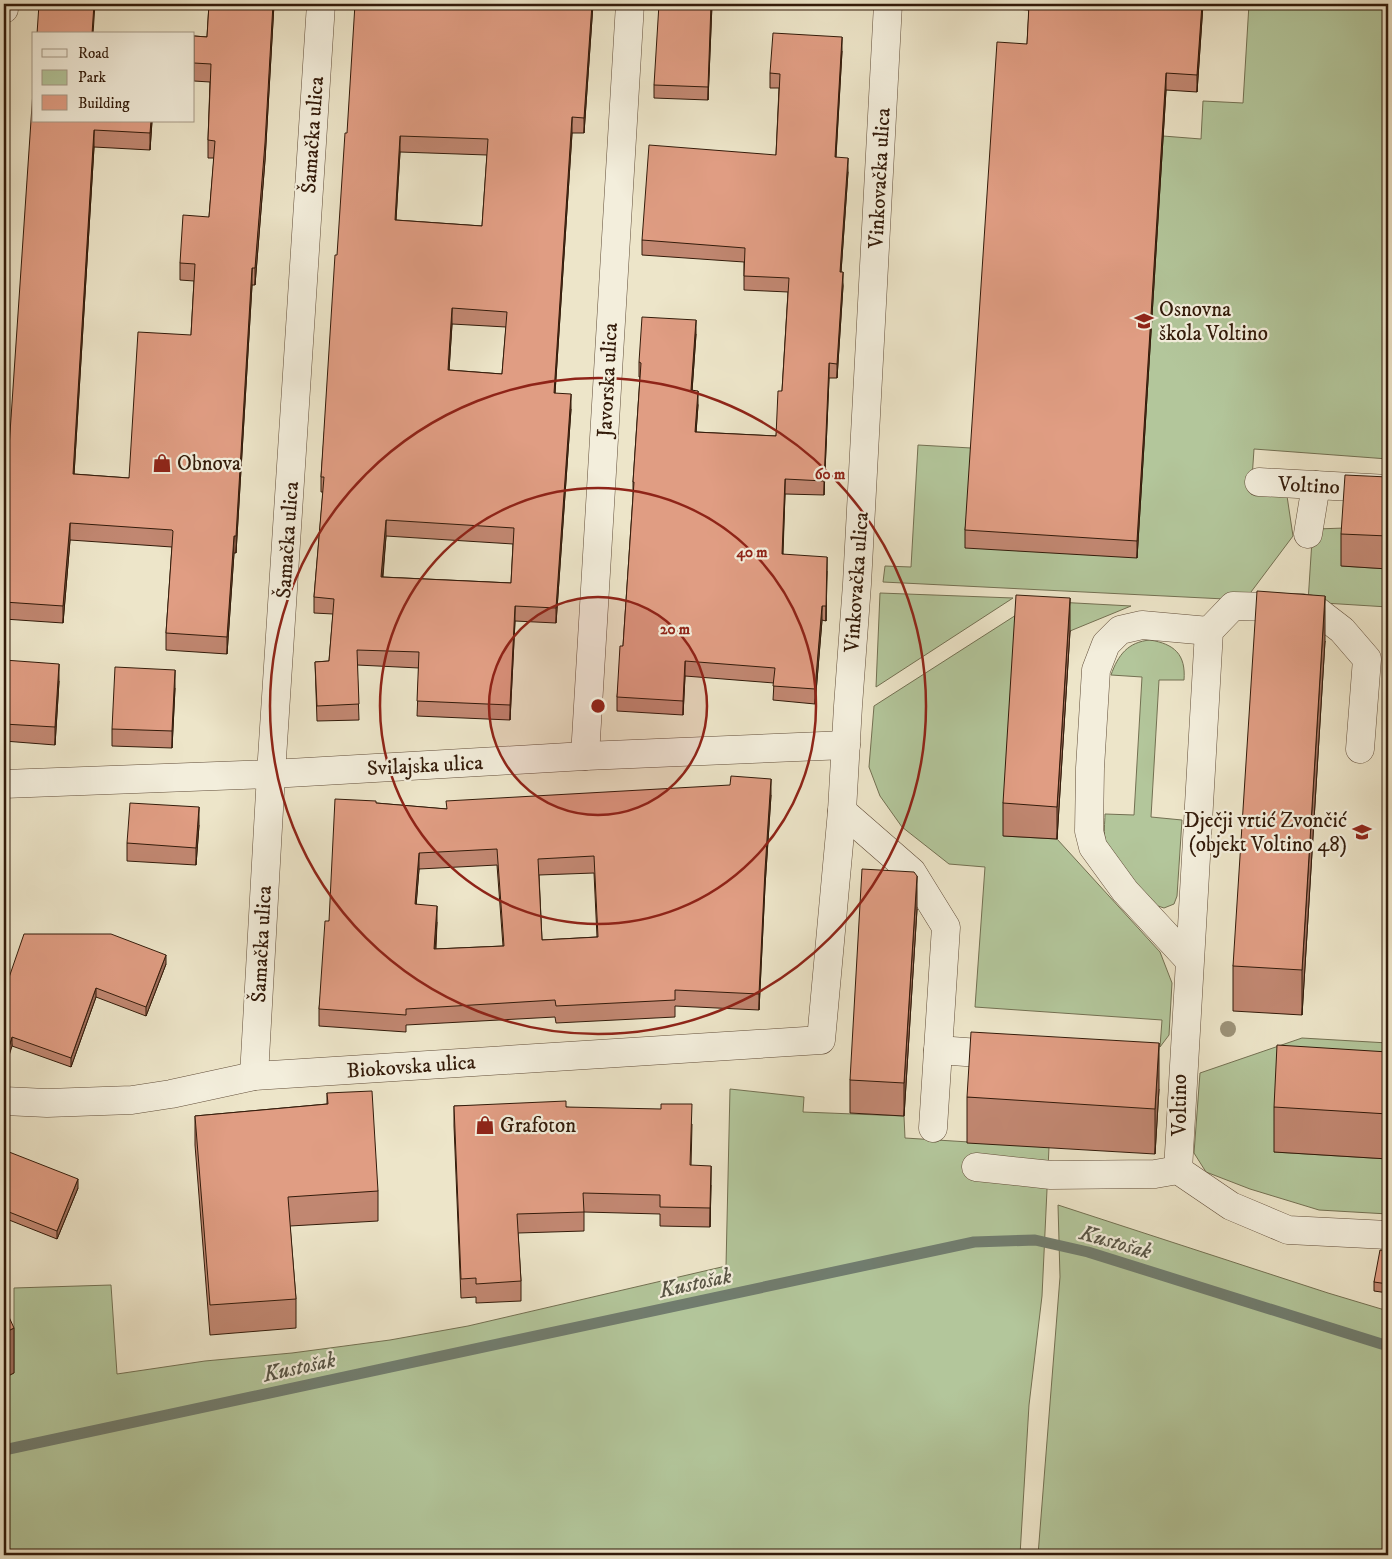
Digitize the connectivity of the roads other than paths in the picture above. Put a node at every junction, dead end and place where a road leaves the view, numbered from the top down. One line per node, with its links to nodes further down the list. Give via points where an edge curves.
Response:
1 (4, 4): 5 (street)
2 (321, 4): 14 (street, Šamačka ulica)
3 (630, 4): 13 (street, Javorska ulica)
4 (888, 4): 11 (street, Vinkovačka ulica)
5 (4, 9)
6 (1259, 482): 7 (street, Voltino)
7 (1316, 485): 8 (street, Voltino); 9 (street)
8 (1388, 489)
9 (1308, 534)
10 (1209, 631): 12 (street, via 1233,606 1316,610 1342,630 1367,660); 17 (street, Voltino); 17 (street, via 1142,625 1120,630 1106,644 1096,670 1090,758 1089,831 1093,847 1125,890)
11 (846, 745): 13 (street, Svilajska ulica); 16 (street, Vinkovačka ulica)
12 (1360, 749)
13 (585, 756): 14 (street, Svilajska ulica)
14 (271, 774): 15 (street, Svilajska ulica); 21 (street, Šamačka ulica)
15 (4, 784)
16 (842, 811): 18 (street, Vinkovačka ulica); 19 (street, via 912,872 946,927)
17 (1189, 960): 25 (street, Voltino, via 1174,1066)
18 (821, 1040): 21 (street, Biokovska ulica)
19 (938, 1050): 20 (street); 23 (street)
20 (1027, 1056)
21 (254, 1076): 22 (street, Biokovska ulica, via 132,1100 47,1103)
22 (4, 1100)
23 (933, 1128)
24 (976, 1167): 25 (street, via 1051,1175 1155,1174)
25 (1178, 1170): 26 (street, via 1231,1206 1288,1230)
26 (1388, 1235)

